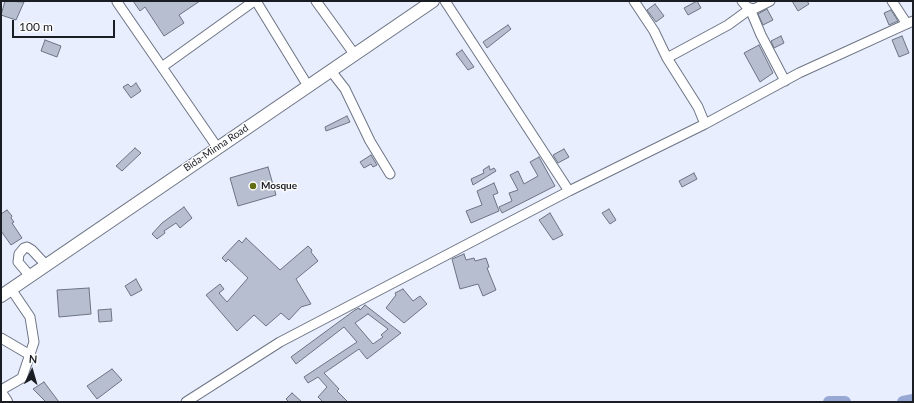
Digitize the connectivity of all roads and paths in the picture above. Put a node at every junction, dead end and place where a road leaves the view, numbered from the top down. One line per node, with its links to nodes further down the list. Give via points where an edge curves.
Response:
1 (255, 1): 14 (street); 17 (street)
2 (316, 1): 12 (street)
3 (433, 1): 12 (main road, Bida-Minna Road)
4 (445, 1): 21 (street)
5 (634, 1): 13 (street)
6 (742, 1): 10 (street)
7 (770, 1): 10 (street, via 759,8)
8 (892, 1): 11 (street)
9 (117, 2): 14 (street)
10 (750, 9): 13 (street, via 728,25); 16 (street)
11 (910, 23): 16 (street)
12 (355, 55): 15 (main road, Bida-Minna Road)
13 (668, 58): 18 (street, via 698,107)
14 (162, 67): 19 (street)
15 (331, 71): 17 (main road, Bida-Minna Road); 20 (street, via 345,89 370,141)
16 (785, 81): 18 (street)
17 (308, 86): 19 (main road, Bida-Minna Road)
18 (705, 124): 21 (street)
19 (217, 147): 22 (main road, Bida-Minna Road)
20 (390, 174)
21 (569, 191): 31 (street, via 280,342)
22 (46, 265): 23 (main road, Bida-Minna Road); 23 (street, via 32,250 24,248 19,254 18,262)
23 (30, 276): 24 (main road, Bida-Minna Road)
24 (12, 289): 25 (main road, Bida-Minna Road); 27 (street, via 30,317 34,342)
25 (1, 296)
26 (1, 338): 27 (street)
27 (30, 355): 28 (street, via 22,378)
28 (1, 390)
29 (1, 396): 30 (highway)
30 (5, 402)
31 (186, 402)

